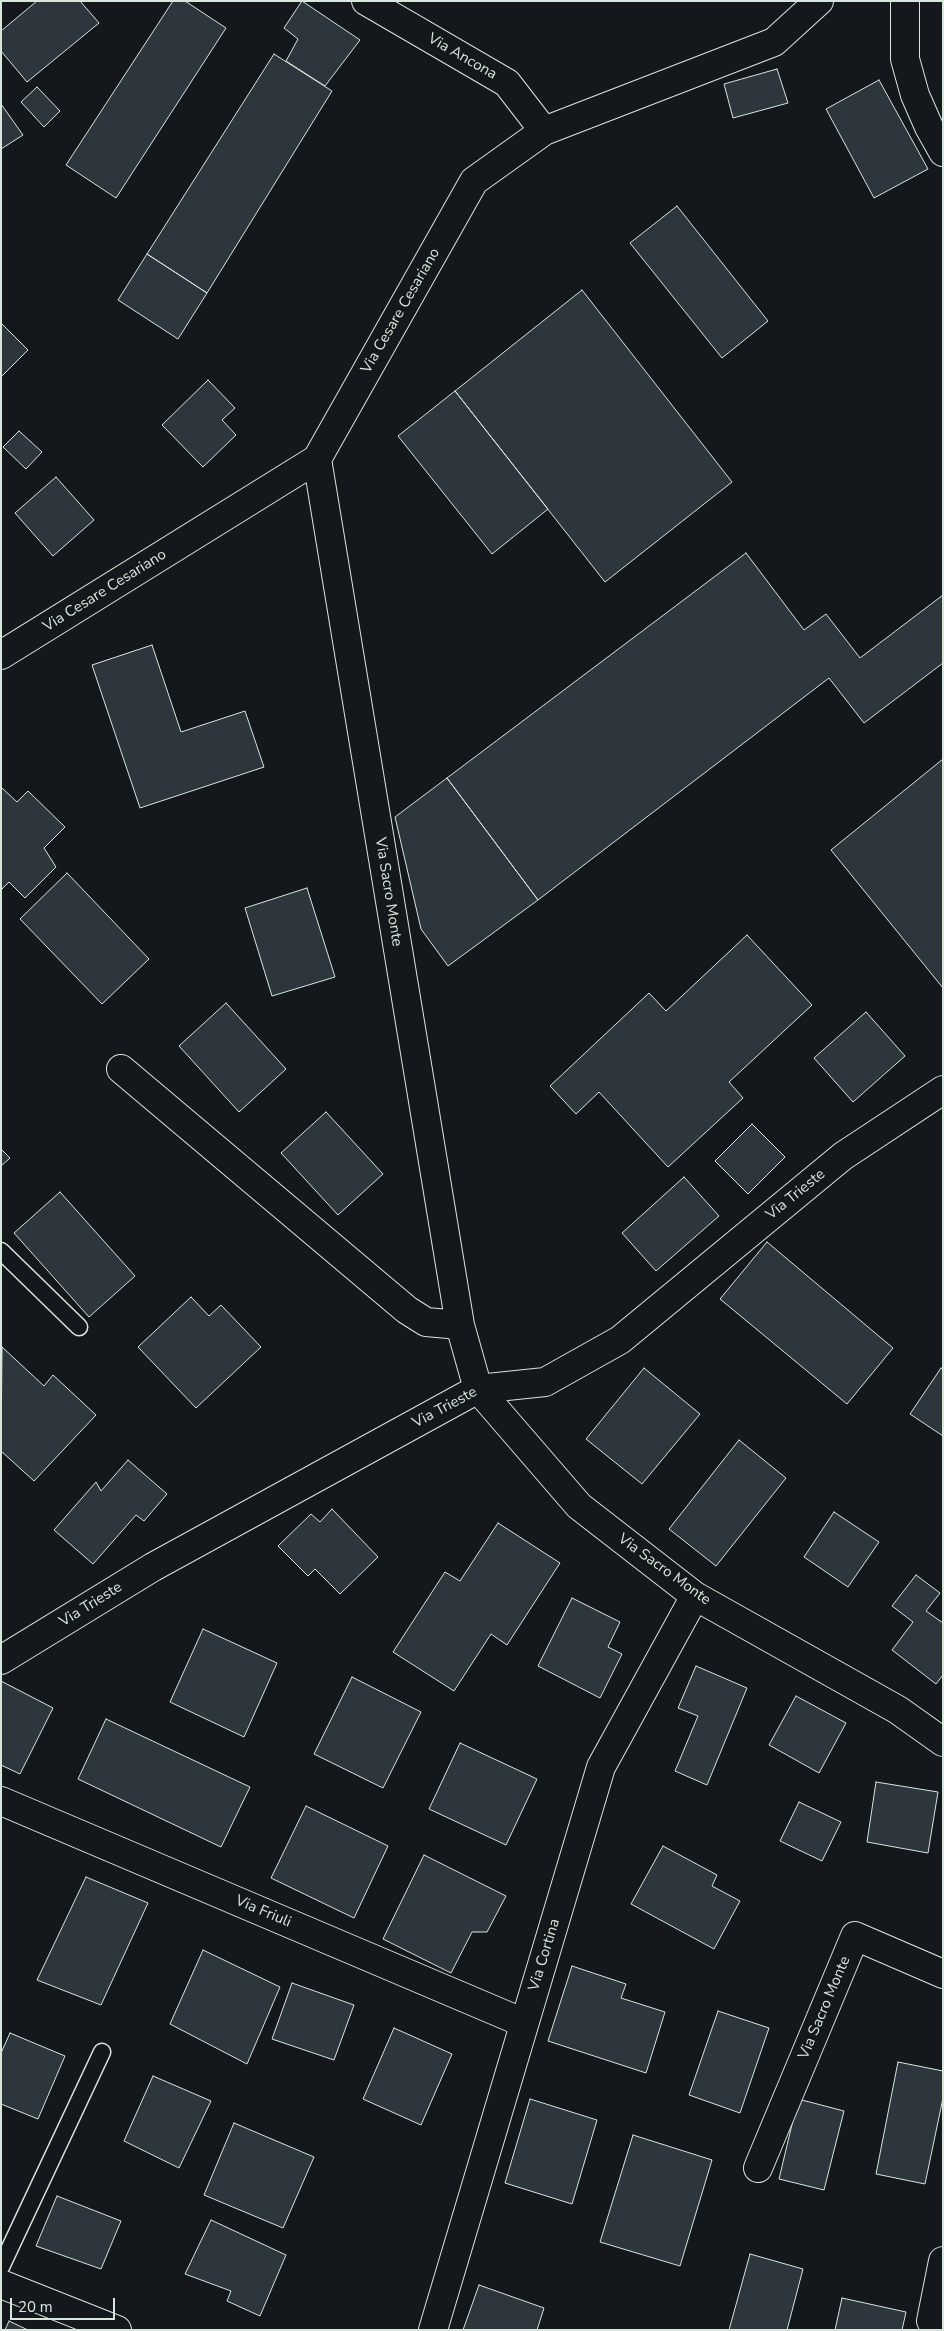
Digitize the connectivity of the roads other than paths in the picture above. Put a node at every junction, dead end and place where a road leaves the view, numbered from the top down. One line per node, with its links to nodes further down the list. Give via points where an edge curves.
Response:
1 (366, 1): 4 (street, Via Ancona, via 507,83)
2 (819, 1): 4 (street, Via Cesare Cesariano, via 774,42)
3 (905, 1): 5 (street, via 904,59 915,95)
4 (544, 131): 6 (street, Via Cesare Cesariano, via 474,181)
5 (943, 152)
6 (317, 459): 7 (street, Via Cesare Cesariano); 11 (street, Via Sacro Monte)
7 (1, 655)
8 (121, 1068): 11 (street, via 406,1310 426,1322)
9 (943, 1090): 13 (street, Via Trieste, via 843,1156 620,1340 545,1382)
10 (1, 1251): 12 (lane)
11 (460, 1325): 13 (street, Via Sacro Monte)
12 (79, 1327)
13 (478, 1389): 14 (street, Via Sacro Monte, via 579,1506); 15 (street, Via Trieste, via 153,1568)
14 (695, 1596): 16 (street, Via Sacro Monte, via 898,1710); 19 (street, Via Cortina, via 601,1767)
15 (1, 1660)
16 (943, 1742)
17 (1, 1801): 19 (street, Via Friuli)
18 (943, 1974): 21 (street, Via Sacro Monte, via 855,1936)
19 (524, 2023): 26 (street, Via Cortina)
20 (102, 2052): 23 (lane)
21 (758, 2168)
22 (943, 2261): 24 (street)
23 (3, 2284): 25 (street)
24 (931, 2321)
25 (117, 2330)
26 (433, 2330)

